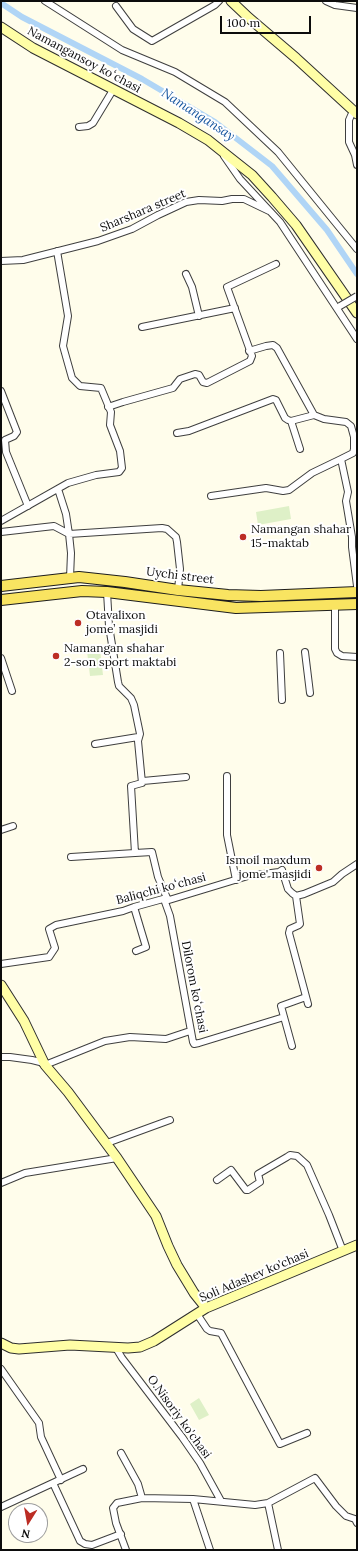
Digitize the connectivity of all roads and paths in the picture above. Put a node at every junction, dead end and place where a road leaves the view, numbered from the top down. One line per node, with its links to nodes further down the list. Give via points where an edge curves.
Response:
1 (44, 1): 14 (street, via 122,50 175,72 224,102 278,152)
2 (219, 1): 5 (street, via 152,41 133,29)
3 (231, 1): 9 (street)
4 (326, 1): 6 (street, via 335,6)
5 (116, 6)
6 (357, 8)
7 (1, 27): 8 (street, Namangansoy koʻchasi, via 33,48)
8 (113, 90): 10 (street, via 93,123); 11 (street, Namangansoy koʻchasi, via 179,123)
9 (355, 112): 12 (street, via 349,120 349,142)
10 (79, 127)
11 (220, 149): 13 (street, via 240,178); 22 (street, Namangansoy koʻchasi, via 252,176 291,219)
12 (357, 165)
13 (269, 211): 15 (street, Sharshara street, via 244,199 186,202 114,236); 20 (street, via 280,222)
14 (357, 249)
15 (57, 251): 16 (street, Sharshara street, via 23,260); 28 (street, via 68,316 63,346 72,378 80,386 101,388)
16 (1, 261)
17 (276, 264): 21 (street, via 227,287)
18 (186, 274): 23 (street)
19 (357, 296): 20 (street, bridge)
20 (339, 307): 25 (street)
21 (235, 308): 23 (street); 26 (street)
22 (357, 313)
23 (199, 316): 24 (street)
24 (142, 327)
25 (357, 339)
26 (249, 351): 28 (street, via 252,358 250,361 210,382 204,383 199,375 195,374 180,379 173,388); 29 (street, via 273,345 277,348)
27 (1, 391): 37 (street, via 17,432 5,440 6,452)
28 (108, 407): 35 (street, via 111,415 110,426 120,451 122,470 82,478)
29 (314, 415): 30 (street); 32 (street, via 346,422)
30 (291, 421): 31 (street, via 285,418 276,400 273,399 189,431); 33 (street)
31 (177, 433)
32 (355, 437): 34 (street, via 353,453)
33 (300, 450)
34 (341, 459): 36 (street, via 312,473 289,490 266,488); 43 (street, via 348,492 346,501)
35 (58, 488): 37 (street); 40 (street)
36 (211, 496)
37 (28, 506): 38 (street)
38 (1, 522)
39 (1, 532): 40 (street, via 54,526)
40 (69, 534): 41 (street); 44 (street, via 167,529 172,532 177,542 180,569)
41 (70, 578): 42 (main road, Uychi street); 44 (main road, Uychi street, via 102,579)
42 (1, 586)
43 (357, 586)
44 (178, 590): 46 (main road, Uychi street, via 261,596)
45 (106, 592): 47 (main road, via 82,591); 49 (main road, via 236,608); 57 (street, via 118,682 134,705 140,734)
46 (357, 592)
47 (1, 600)
48 (357, 604): 49 (main road)
49 (335, 606): 52 (street, via 335,649 342,656)
50 (304, 652): 55 (street)
51 (280, 653): 56 (street)
52 (357, 656)
53 (1, 658): 54 (street)
54 (12, 691)
55 (310, 694)
56 (282, 700)
57 (138, 737): 58 (street); 61 (street)
58 (95, 744)
59 (227, 776): 67 (street, via 227,835)
60 (186, 777): 61 (street)
61 (143, 781): 64 (street, via 131,786)
62 (13, 826): 63 (street)
63 (1, 830)
64 (135, 854): 65 (street); 69 (street, Dilorom koʻchasi, via 152,852)
65 (71, 857)
66 (357, 864): 68 (street, via 328,885)
67 (236, 880): 68 (street, Baliqchi koʻchasi, via 282,870 288,889); 69 (street, Baliqchi koʻchasi)
68 (296, 896): 74 (street, via 300,924 290,929 289,933)
69 (166, 900): 70 (street, Baliqchi koʻchasi); 77 (street, Dilorom koʻchasi)
70 (134, 907): 71 (street, via 146,947); 72 (street, Baliqchi koʻchasi, via 56,925 49,929 55,948 49,957)
71 (136, 951)
72 (1, 964)
73 (1, 985): 80 (street, via 24,1021)
74 (306, 997): 75 (street); 76 (street, via 282,1005)
75 (308, 1004)
76 (284, 1017): 77 (street, Dilorom koʻchasi, via 195,1044); 78 (street)
77 (190, 1031): 80 (street, via 166,1039 130,1037 112,1040)
78 (292, 1046)
79 (1, 1057): 80 (street)
80 (45, 1064): 82 (street)
81 (170, 1120): 82 (street)
82 (107, 1143): 83 (street)
83 (117, 1158): 85 (street, via 25,1173); 88 (street, via 156,1216 177,1265)
84 (217, 1180): 87 (street, via 231,1170 248,1190 260,1182 258,1174 290,1155 297,1156 307,1165)
85 (1, 1183)
86 (357, 1245): 87 (street, Soli Adashev ko'chasi)
87 (343, 1251): 88 (street, Soli Adashev ko'chasi)
88 (206, 1308): 89 (street, Soli Adashev ko'chasi)
89 (197, 1314): 91 (street, Soli Adashev ko'chasi, via 147,1344); 93 (street, via 207,1329 221,1333 280,1444)
90 (2, 1345): 91 (street, Soli Adashev ko'chasi, via 19,1349 70,1346)
91 (116, 1348): 100 (street, O.Nisoriy ko'chasi, via 200,1463)
92 (1, 1369): 96 (street, via 39,1424 41,1438)
93 (307, 1433)
94 (121, 1453): 98 (street, via 138,1484)
95 (84, 1469): 96 (street)
96 (61, 1480): 97 (street)
97 (53, 1483): 102 (street); 104 (street, via 80,1541 92,1545)
98 (142, 1498): 99 (street); 104 (street, via 115,1504 113,1513)
99 (193, 1499): 100 (street); 106 (street)
100 (221, 1502): 101 (street, via 244,1505)
101 (268, 1503): 103 (street, via 315,1478 336,1506 346,1516); 107 (street)
102 (1, 1507)
103 (356, 1520)
104 (121, 1534): 105 (street)
105 (126, 1550)
106 (210, 1550)
107 (278, 1550)

